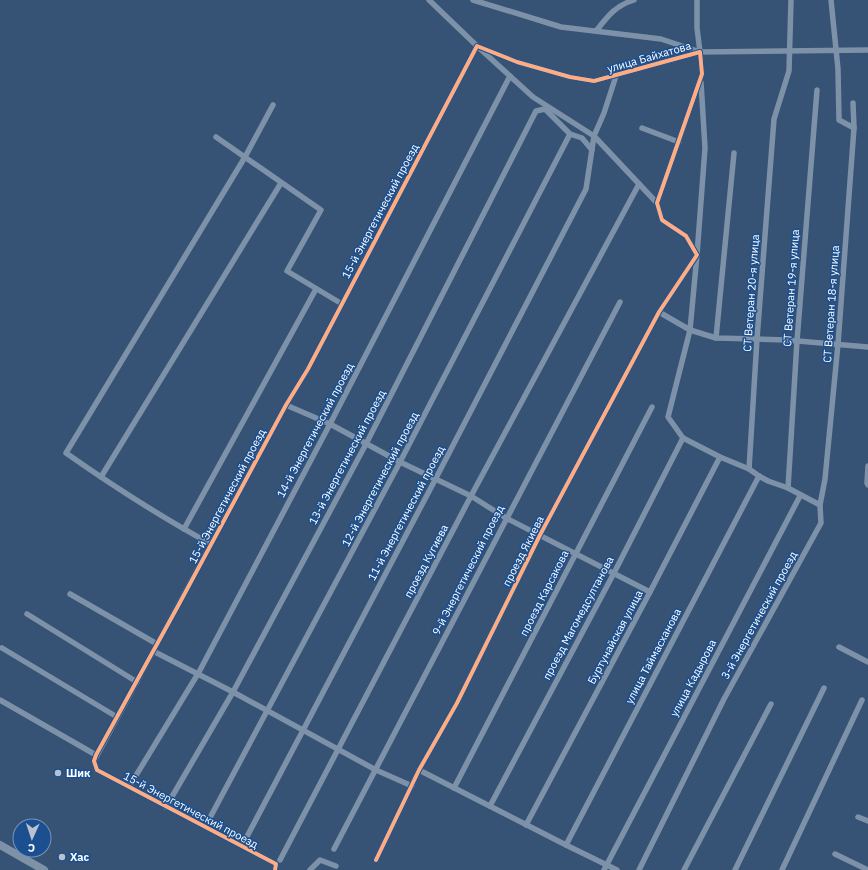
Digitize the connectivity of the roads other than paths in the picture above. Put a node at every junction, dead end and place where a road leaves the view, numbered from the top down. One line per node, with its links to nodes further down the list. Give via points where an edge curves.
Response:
1 (429, 0): 8 (street)
2 (473, 0): 7 (street, via 561,27)
3 (634, 0): 7 (street, via 613,11)
4 (697, 0): 12 (street)
5 (791, 0): 9 (street, СТ Ветеран 20-я улица)
6 (831, 0): 10 (street)
7 (596, 31): 12 (street, via 661,39)
8 (477, 46): 13 (street); 14 (street, улица Байхатова, via 516,62 570,77 594,81); 36 (street, 15-й Энергетический проезд)
9 (790, 50): 10 (street); 12 (street); 40 (street, СТ Ветеран 20-я улица, via 789,71 774,119)
10 (836, 50): 11 (street); 22 (street, via 839,120)
11 (868, 50)
12 (700, 52): 14 (street, улица Байхатова); 15 (street, улица Байхатова)
13 (510, 76): 17 (street); 46 (street, 14-й Энергетический проезд)
14 (616, 76): 24 (street, 11-й Энергетический проезд)
15 (700, 78): 26 (street, улица Байхатова); 33 (street, via 705,148)
16 (817, 90): 41 (street, СТ Ветеран 19-я улица)
17 (534, 97): 20 (street); 24 (street)
18 (853, 104): 22 (street, СТ Ветеран 18-я улица)
19 (273, 105): 29 (street)
20 (545, 108): 23 (street); 48 (street, 13-й Энергетический проезд, via 536,112)
21 (642, 128): 26 (street)
22 (854, 128): 42 (street, СТ Ветеран 18-я улица)
23 (569, 136): 27 (street, via 582,138); 50 (street, 12-й Энергетический проезд)
24 (594, 136): 27 (street, 11-й Энергетический проезд); 31 (street)
25 (216, 137): 29 (street)
26 (678, 142): 32 (street, улица Байхатова)
27 (592, 150): 55 (street, 11-й Энергетический проезд, via 586,189)
28 (734, 153): 39 (street)
29 (245, 157): 30 (street); 54 (street, via 66,453)
30 (281, 183): 34 (street, via 321,210 287,271); 54 (street)
31 (639, 184): 32 (street); 58 (street, проезд Кугиева)
32 (658, 203): 33 (street, via 662,220 686,236)
33 (698, 255): 37 (street, проезд Якиева); 38 (street)
34 (316, 288): 36 (street); 62 (street)
35 (620, 302): 61 (street, 9-й Энергетический проезд)
36 (342, 304): 44 (street, 15-й Энергетический проезд, via 308,369)
37 (659, 312): 38 (street); 63 (street, проезд Якиева)
38 (690, 330): 39 (street); 47 (street, via 668,417)
39 (716, 338): 40 (street)
40 (757, 339): 41 (street); 52 (street, СТ Ветеран 20-я улица)
41 (797, 341): 42 (street); 57 (street, СТ Ветеран 19-я улица)
42 (838, 344): 43 (street); 60 (street, СТ Ветеран 18-я улица, via 825,479)
43 (868, 346)
44 (286, 404): 46 (street); 64 (street, 15-й Энергетический проезд)
45 (652, 407): 65 (street, проезд Карсакова)
46 (330, 424): 48 (street); 75 (street, 14-й Энергетический проезд)
47 (684, 438): 49 (street); 66 (street, проезд Магомедсултанова)
48 (366, 444): 50 (street); 78 (street, 13-й Энергетический проезд)
49 (720, 457): 52 (street); 67 (street, Буртунайская улица)
50 (400, 462): 55 (street); 82 (street, 12-й Энергетический проезд)
51 (868, 466): 56 (street)
52 (749, 469): 53 (street)
53 (759, 476): 57 (street); 99 (street, улица Таймасханова)
54 (101, 478): 62 (street)
55 (435, 480): 58 (street); 84 (street, 11-й Энергетический проезд)
56 (867, 484)
57 (788, 488): 59 (street)
58 (471, 496): 61 (street); 85 (street, проезд Кугиева)
59 (800, 496): 60 (street); 106 (street, улица Кадырова)
60 (820, 505): 111 (street, 3-й Энергетический проезд, via 821,523 724,699)
61 (506, 518): 63 (street); 87 (street, 9-й Энергетический проезд)
62 (184, 529): 64 (street)
63 (540, 535): 65 (street); 88 (street, проезд Якиева, via 457,703)
64 (211, 544): 70 (street, 15-й Энергетический проезд)
65 (576, 554): 66 (street); 91 (street, проезд Карсакова)
66 (614, 573): 67 (street); 93 (street, проезд Магомедсултанова)
67 (650, 592): 96 (street, Буртунайская улица)
68 (70, 594): 70 (street)
69 (27, 614): 76 (street)
70 (157, 644): 73 (street, 15-й Энергетический проезд)
71 (840, 647): 74 (street)
72 (2, 648): 83 (street)
73 (153, 651): 75 (street); 76 (street, 15-й Энергетический проезд)
74 (868, 662)
75 (197, 674): 78 (street); 90 (street, 14-й Энергетический проезд)
76 (137, 682): 83 (street, 15-й Энергетический проезд)
77 (824, 688): 113 (street)
78 (234, 692): 82 (street); 92 (street, 13-й Энергетический проезд)
79 (0, 700): 86 (street)
80 (862, 700): 114 (street)
81 (771, 704): 112 (street)
82 (268, 711): 84 (street); 97 (street, 12-й Энергетический проезд)
83 (117, 717): 86 (street, 15-й Энергетический проезд)
84 (303, 730): 85 (street); 100 (street, 11-й Энергетический проезд)
85 (338, 749): 87 (street); 103 (street, проезд Кугиева)
86 (96, 755): 90 (street, 15-й Энергетический проезд, via 94,760 97,770)
87 (376, 770): 89 (street); 101 (street, 9-й Энергетический проезд)
88 (419, 770): 89 (street, проезд Якиева); 91 (street)
89 (412, 786): 104 (street, проезд Якиева)
90 (130, 787): 92 (street, 15-й Энергетический проезд)
91 (454, 788): 93 (street)
92 (166, 806): 97 (street, 15-й Энергетический проезд)
93 (490, 806): 96 (street)
94 (858, 817): 95 (street)
95 (868, 821)
96 (526, 825): 99 (street)
97 (205, 827): 100 (street, 15-й Энергетический проезд)
98 (0, 845): 107 (highway)
99 (566, 845): 106 (street)
100 (242, 846): 108 (street, 15-й Энергетический проезд, via 276,864)
101 (334, 849)
102 (835, 854): 115 (street)
103 (280, 860)
104 (376, 860)
105 (336, 866): 109 (street, via 320,860)
106 (606, 867): 110 (street)
107 (44, 870)
108 (275, 870)
109 (310, 870)
110 (617, 870)
111 (639, 870)
112 (684, 870)
113 (735, 870)
114 (782, 870)
115 (868, 870)

